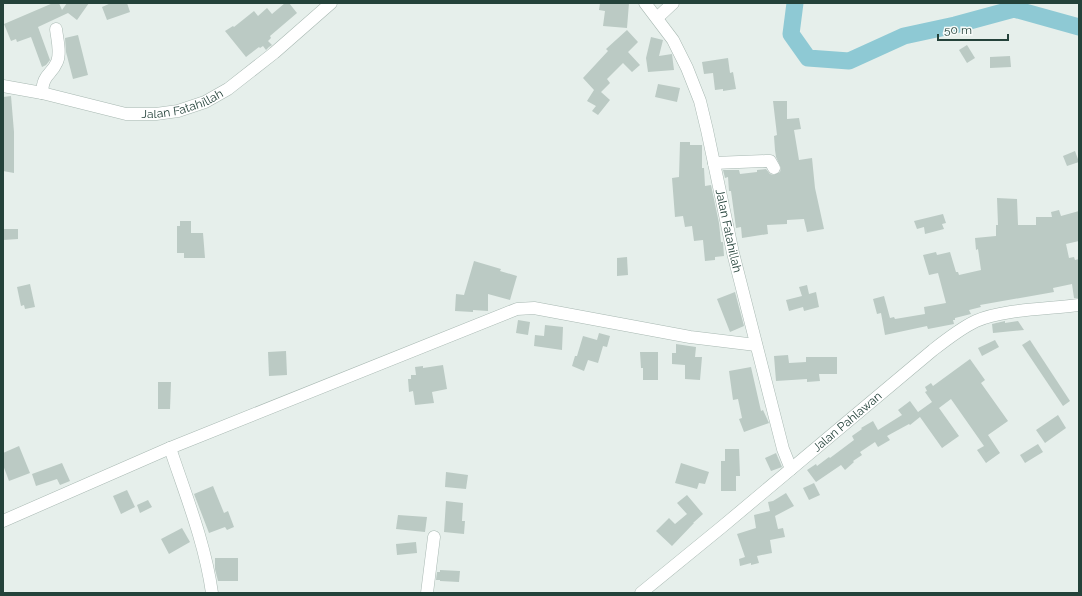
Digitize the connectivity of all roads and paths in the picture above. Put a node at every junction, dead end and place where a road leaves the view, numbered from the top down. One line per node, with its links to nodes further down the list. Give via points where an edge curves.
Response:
1 (331, 3): 7 (street, Jalan Fatahillah, via 228,89 193,107 167,113 126,114)
2 (645, 3): 4 (street, Jalan Fatahillah)
3 (673, 3): 4 (street)
4 (657, 18): 8 (street, Jalan Fatahillah, via 673,40 688,68 700,101)
5 (56, 30): 7 (street, via 58,62 44,79)
6 (3, 86): 7 (street, Jalan Fatahillah)
7 (42, 93)
8 (714, 164): 9 (street, via 766,161); 11 (street, Jalan Fatahillah)
9 (774, 168)
10 (1079, 305): 13 (street, Jalan Pahlawan, via 996,314 963,328 933,350)
11 (756, 345): 12 (street, via 690,337 534,308 517,309); 13 (street, Jalan Fatahillah, via 779,434)
12 (170, 448): 14 (street); 16 (street, via 208,566)
13 (791, 469): 18 (street, Jalan Pahlawan)
14 (3, 521)
15 (434, 537): 17 (street)
16 (212, 593)
17 (427, 593)
18 (641, 593)

